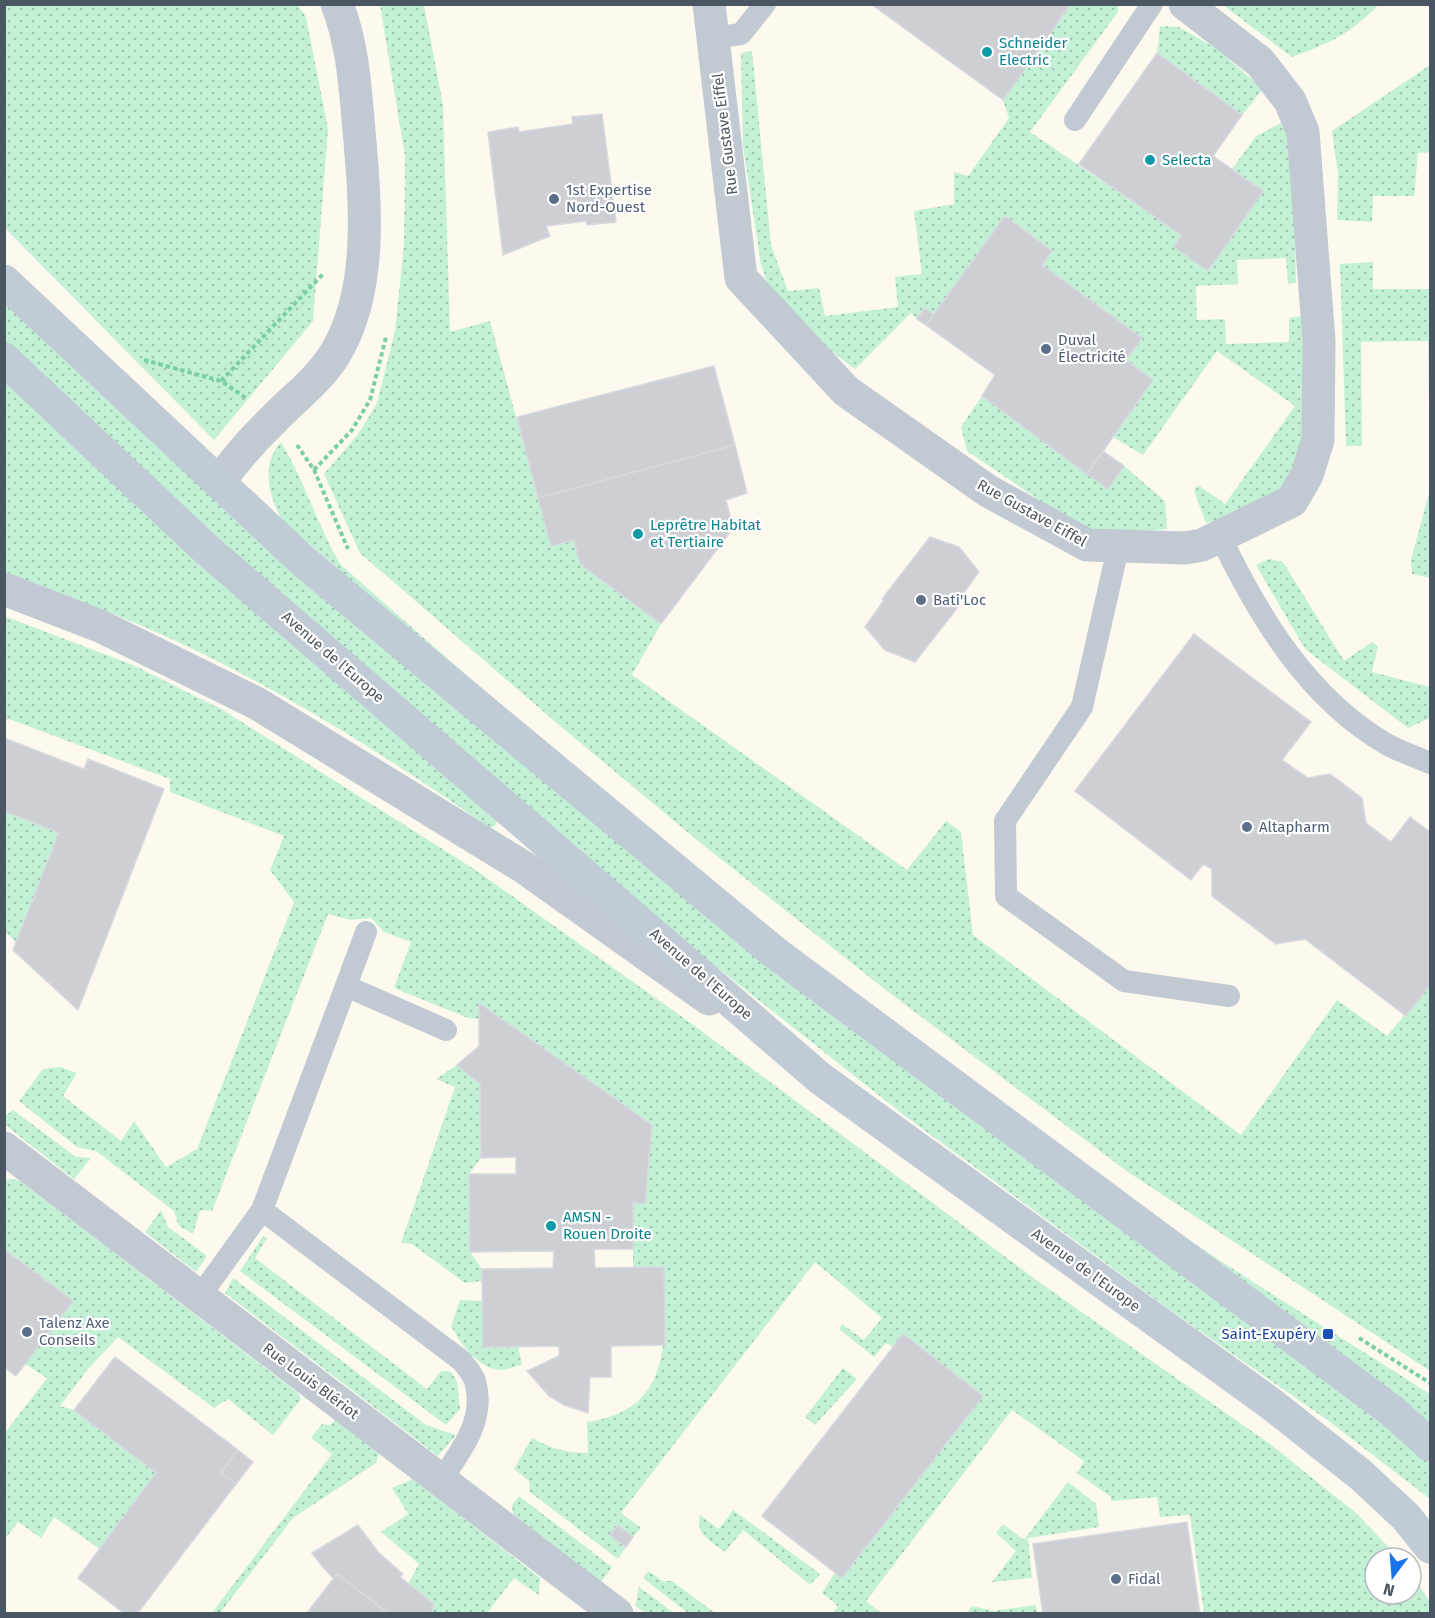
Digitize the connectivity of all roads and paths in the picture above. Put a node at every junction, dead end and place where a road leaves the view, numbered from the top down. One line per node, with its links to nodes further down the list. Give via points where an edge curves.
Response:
1 (337, 4): 13 (street, via 348,33 364,188 364,255 352,315 336,353 317,378 272,420)
2 (709, 4): 6 (street, Rue Gustave Eiffel)
3 (765, 4): 6 (lane, via 741,34)
4 (1152, 4): 7 (lane)
5 (1185, 4): 14 (street, Rue Gustave Eiffel, via 1260,62 1290,101 1303,132 1313,243 1319,341 1318,440 1307,475 1292,501)
6 (713, 38): 15 (street, Rue Gustave Eiffel, via 741,278 846,392 988,491 1087,545)
7 (1076, 120)
8 (325, 267): 11 (path, via 309,290 221,381)
9 (4, 281): 13 (main road)
10 (4, 359): 23 (main road, Avenue de l'Europe, via 206,549)
11 (248, 400)
12 (292, 440): 16 (path, via 314,470)
13 (219, 482): 29 (main road, via 303,561 774,952 1383,1404)
14 (1220, 536): 15 (street, Rue Gustave Eiffel, via 1185,548); 18 (lane, via 1270,630 1328,701 1388,745)
15 (1118, 548): 21 (lane, via 1082,707 1005,821 1006,896 1124,981)
16 (351, 555)
17 (4, 589): 23 (street, via 100,626 258,704 525,868)
18 (1431, 764)
19 (366, 932): 20 (lane)
20 (346, 986): 22 (lane); 25 (lane)
21 (1229, 996)
22 (446, 1030)
23 (821, 1079): 31 (main road, Avenue de l'Europe, via 1270,1403 1361,1475)
24 (4, 1148): 26 (street, Rue Louis Blériot)
25 (262, 1210): 26 (lane); 30 (lane, via 462,1361 475,1380 477,1417 468,1441)
26 (200, 1296): 30 (street, Rue Louis Blériot)
27 (1351, 1332): 28 (path)
28 (1431, 1383)
29 (1431, 1445)
30 (441, 1480): 32 (street, Rue Louis Blériot)
31 (1431, 1547)
32 (616, 1614)

